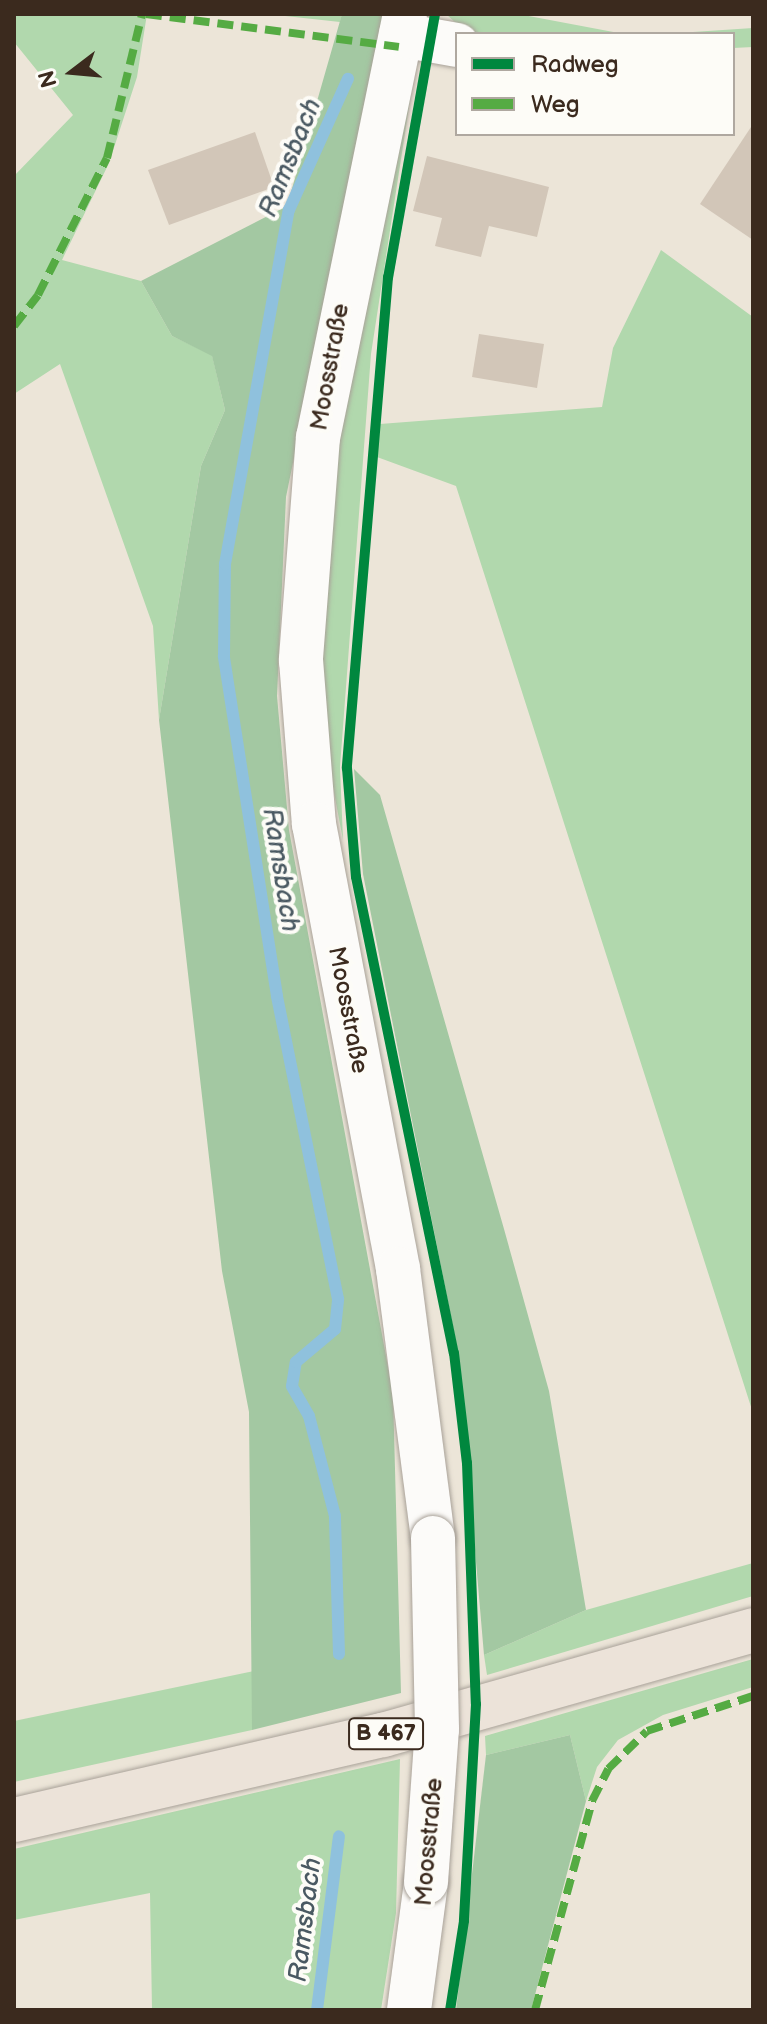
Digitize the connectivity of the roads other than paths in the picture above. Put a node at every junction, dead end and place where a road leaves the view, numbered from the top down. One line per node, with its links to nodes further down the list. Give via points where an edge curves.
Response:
1 (403, 25): 2 (street); 5 (street, Moosstraße, bridge, via 318,437 301,660 314,824 398,1269 433,1538 437,1714 426,1882)
2 (455, 44)
3 (753, 1630): 4 (main road, B 467, via 383,1735)
4 (14, 1820)
5 (409, 2010)

